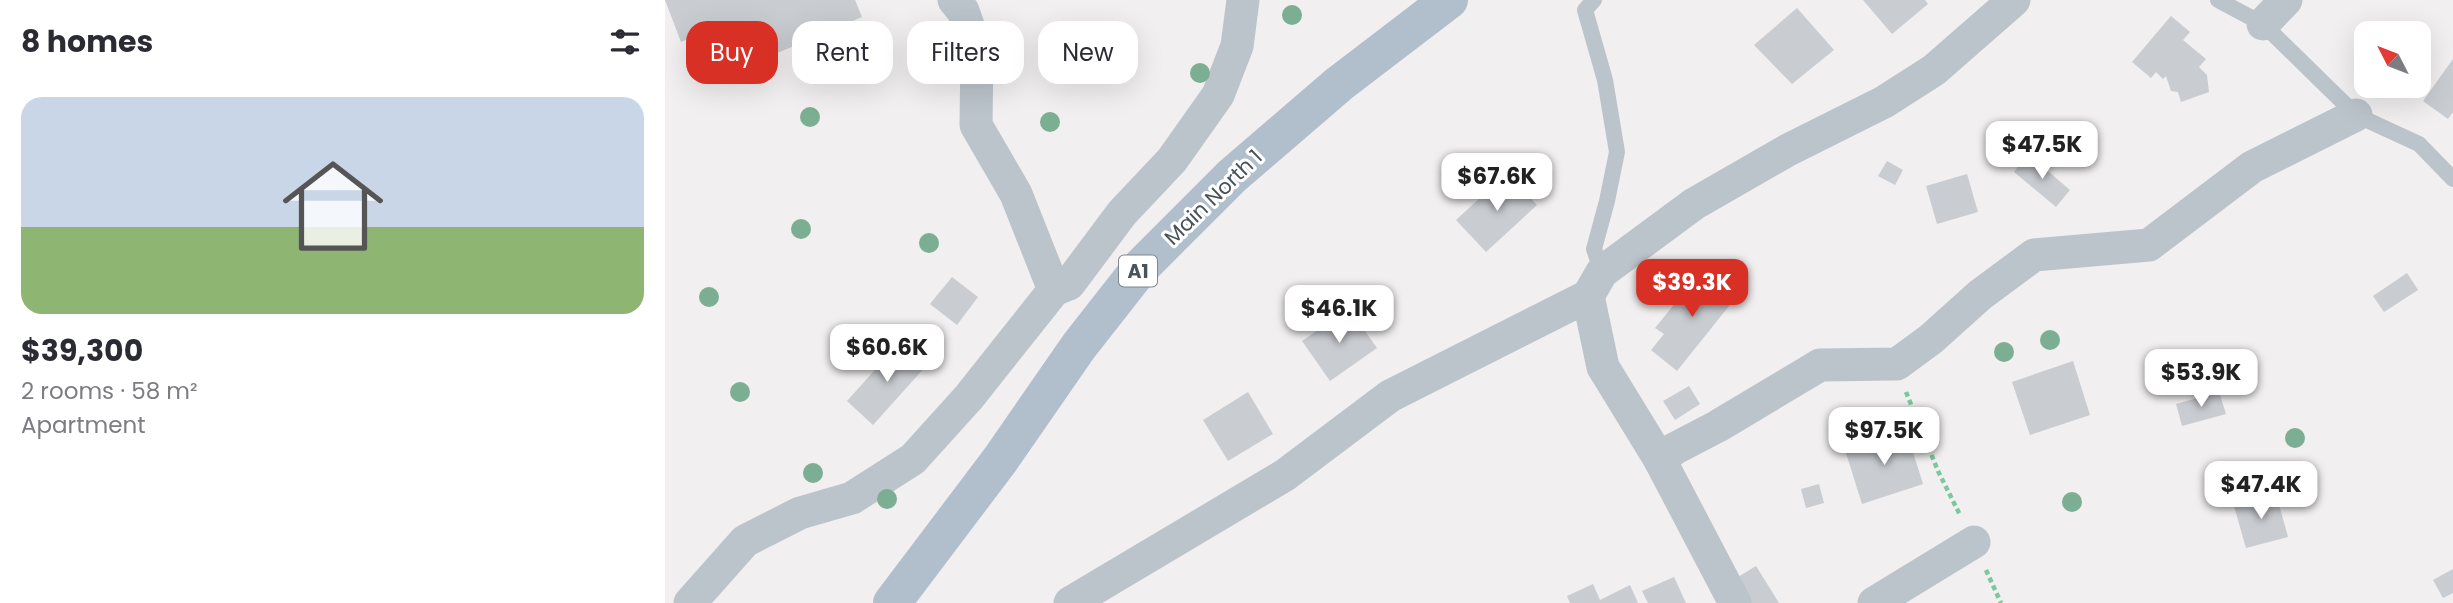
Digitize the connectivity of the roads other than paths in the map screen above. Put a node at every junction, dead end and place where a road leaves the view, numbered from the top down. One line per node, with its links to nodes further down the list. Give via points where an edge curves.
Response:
1 (954, 0): 12 (street, via 963,11 977,51 976,125 1016,194)
2 (1243, 0): 12 (street, via 1237,46 1218,95 1172,160 1122,213 1069,284)
3 (1449, 0): 16 (main road, Main North 1 / A1, via 1339,84 1241,168 1141,267)
4 (1594, 0): 11 (lane, via 1585,10 1605,80 1617,152 1594,249)
5 (2014, 0): 11 (street, via 1934,71 1694,204)
6 (2218, 0): 8 (lane)
7 (2285, 0): 8 (street)
8 (2263, 24): 9 (lane)
9 (2356, 115): 10 (lane, via 2419,144); 13 (street, via 2252,167 2149,245 2034,255 1897,364 1820,365)
10 (2453, 179)
11 (1595, 284): 13 (street, via 1603,367); 17 (street, via 1390,396 1285,475)
12 (1054, 290): 15 (street, via 913,459 852,498 800,513 745,541)
13 (1660, 460): 18 (street)
14 (1974, 542): 19 (street)
15 (690, 603)
16 (892, 603)
17 (1070, 603)
18 (1735, 603)
19 (1874, 603)

